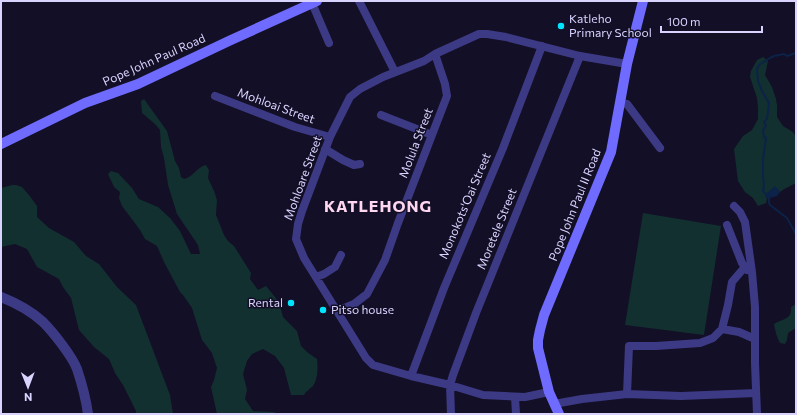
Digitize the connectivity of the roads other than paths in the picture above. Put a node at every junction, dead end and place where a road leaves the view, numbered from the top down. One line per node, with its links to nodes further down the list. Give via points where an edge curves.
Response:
1 (359, 1): 9 (street)
2 (643, 1): 8 (main road, Pope John Paul II Road)
3 (314, 2): 4 (street); 15 (main road, Pope John Paul Road, via 138,84 85,103)
4 (329, 43)
5 (542, 46): 6 (street, Mohloare Street, via 496,35 479,34); 7 (street, Mohloare Street); 28 (street, Monokots'Oai Street)
6 (435, 54): 9 (street, Mohloare Street); 13 (street, Molula Street, via 447,96)
7 (580, 56): 8 (street, Mohloare Street); 29 (street, Moretele Street, via 479,306)
8 (627, 64): 11 (main road, Pope John Paul II Road)
9 (395, 72): 14 (street, Mohloare Street, via 360,89 350,97)
10 (215, 96): 14 (street, Mohloai Street, via 295,127)
11 (620, 102): 16 (street, via 627,104); 30 (main road, Pope John Paul II Road, via 611,152 540,330 538,348)
12 (381, 115): 13 (street)
13 (432, 135): 25 (street, Molula Street, via 385,260 368,294 354,304)
14 (330, 137): 17 (street, Mohloare Street)
15 (1, 144)
16 (660, 148)
17 (325, 149): 18 (street, via 354,165); 23 (street, Mohloare Street, via 298,224 296,239)
18 (360, 164)
19 (734, 206): 22 (street, via 745,222)
20 (727, 225): 22 (street, via 742,263)
21 (341, 255): 23 (street, via 335,267)
22 (748, 270): 26 (street, via 732,282); 27 (street, via 755,307)
23 (316, 277): 25 (street, Mohloare Street)
24 (1, 297): 35 (street, via 26,309 44,322 58,340 76,369)
25 (337, 311): 28 (street, Mohloare Street, via 373,365)
26 (722, 329): 27 (street); 32 (street, via 713,338 700,343 629,346)
27 (755, 338): 31 (street)
28 (411, 376): 29 (street, Mohloare Street)
29 (450, 385): 33 (street, Mohloare Street, via 483,394); 36 (street, Moretele Street)
30 (549, 392): 33 (street, Mohloare Street); 34 (main road, Pope John Paul II Road)
31 (756, 393): 32 (street, via 681,396); 39 (street)
32 (627, 394): 34 (street)
33 (515, 397): 37 (street)
34 (554, 404): 38 (main road, Pope John Paul II Road)
35 (88, 414)
36 (451, 414)
37 (516, 414)
38 (559, 414)
39 (757, 414)

